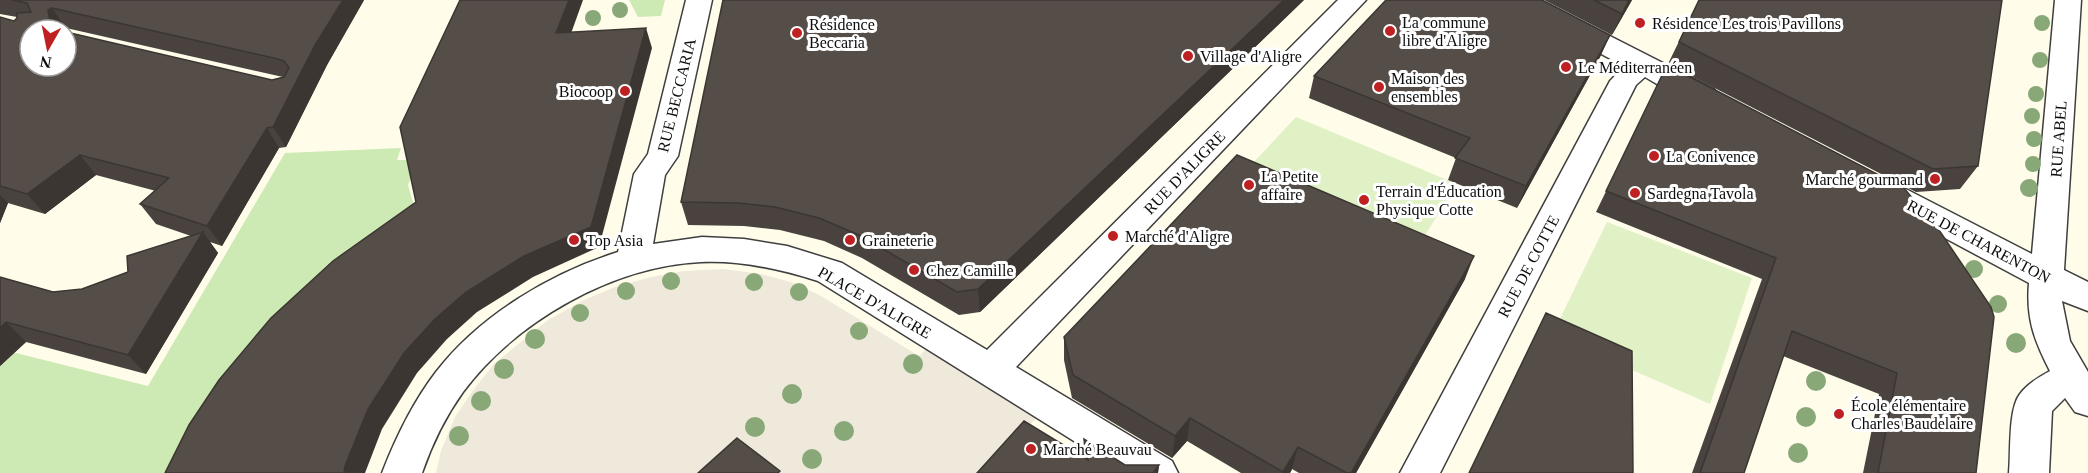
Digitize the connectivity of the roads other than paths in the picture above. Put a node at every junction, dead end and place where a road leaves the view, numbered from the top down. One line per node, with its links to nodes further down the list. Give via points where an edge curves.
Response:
1 (699, 0): 8 (street, RUE BECCARIA, via 663,156 650,174)
2 (1353, 0): 11 (street, RUE D'ALIGRE)
3 (1519, 0): 5 (street)
4 (2068, 0): 9 (street, RUE ABEL)
5 (1642, 64): 6 (street); 15 (street, RUE DE COTTE, via 1624,81)
6 (1726, 108)
7 (1862, 180): 9 (street, RUE DE CHARENTON)
8 (634, 258): 11 (street, PLACE D'ALIGRE, via 734,249 799,260 830,272); 13 (street, PLACE D'ALIGRE, via 560,290 490,340 460,368 436,400 416,434)
9 (2048, 278): 10 (street, RUE DE CHARENTON); 12 (street, RUE ABEL, via 2045,301 2052,341)
10 (2088, 298)
11 (990, 370): 14 (street, PLACE D'ALIGRE)
12 (2080, 389): 16 (street, via 2048,390 2033,405)
13 (402, 473)
14 (1158, 473)
15 (1420, 473)
16 (2029, 473)

